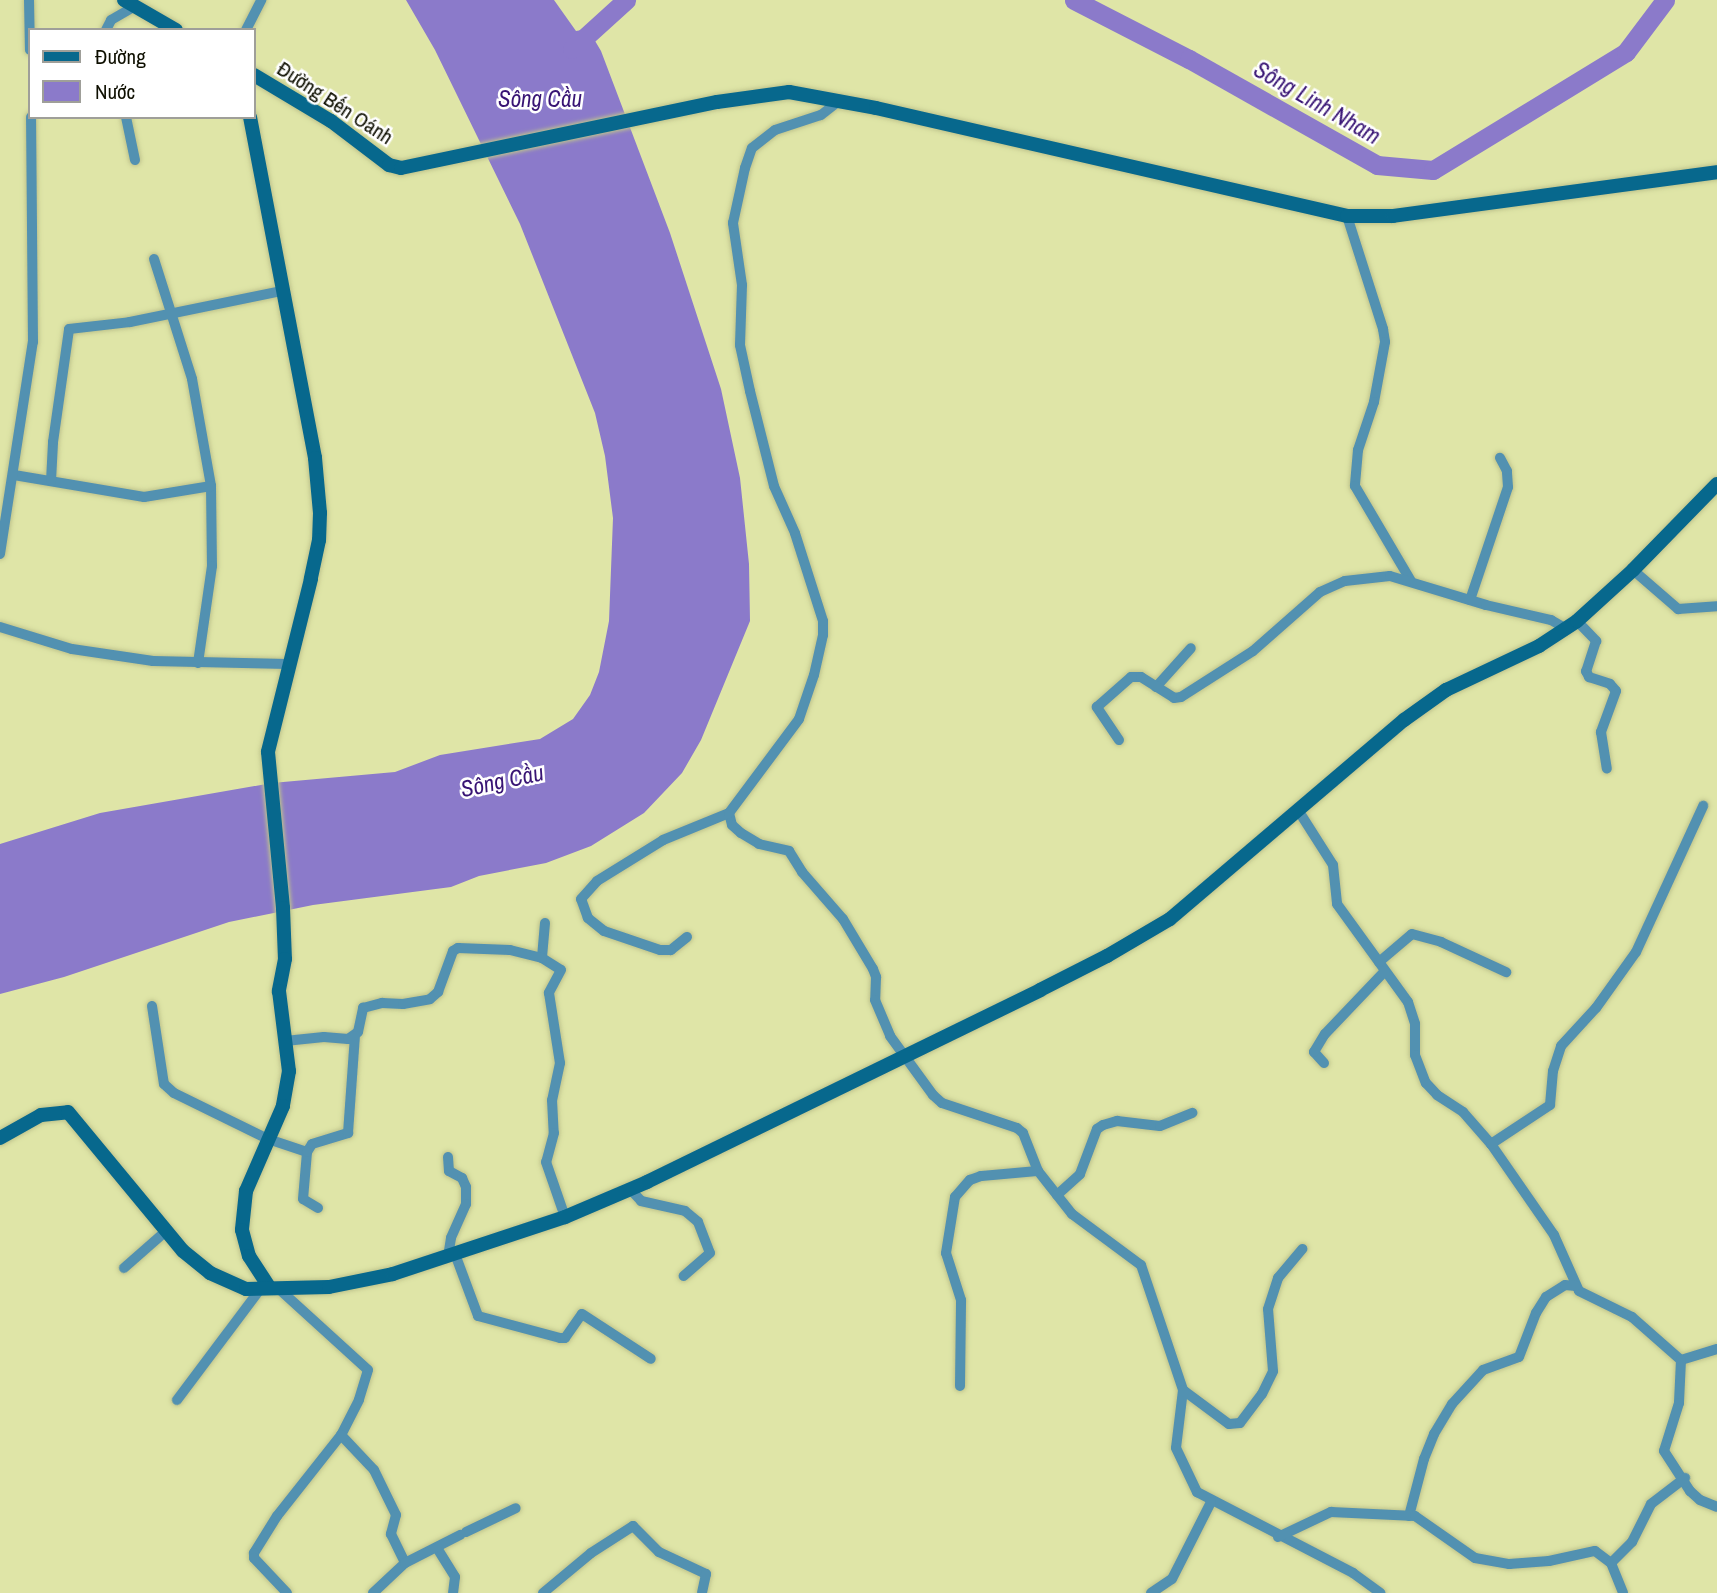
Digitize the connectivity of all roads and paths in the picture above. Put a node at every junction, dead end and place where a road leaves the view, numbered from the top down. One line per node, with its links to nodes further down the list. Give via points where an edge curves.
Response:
1 (29, 0): 4 (street)
2 (261, 0): 7 (street)
3 (130, 3): 5 (street); 6 (street)
4 (30, 28)
5 (107, 28)
6 (173, 28)
7 (247, 28)
8 (256, 76): 9 (street, Đường Bến Oánh, via 401,169 717,102 789,92)
9 (840, 100): 15 (street, Đường Bến Oánh); 39 (street, via 821,115 775,130 752,148 733,223 742,285 740,345 745,369 774,486 823,621 823,635 799,719)
10 (31, 119): 20 (street, via 33,342)
11 (125, 119): 13 (street)
12 (250, 119): 17 (street)
13 (135, 160)
14 (1717, 172): 15 (street, Đường Bến Oánh, via 1393,216)
15 (1347, 216): 26 (street, via 1385,342 1374,402 1358,450 1355,486)
16 (154, 259): 18 (street)
17 (281, 291): 18 (street); 33 (street, via 315,458 320,513 320,540)
18 (173, 313): 21 (street, via 69,329); 23 (street, via 192,379)
19 (1500, 458): 27 (street, via 1508,487)
20 (14, 475): 21 (street); 24 (street)
21 (51, 481): 23 (street, via 144,497)
22 (1717, 484): 25 (street)
23 (211, 486): 32 (street, via 212,566)
24 (0, 554)
25 (1633, 570): 28 (street, via 1678,609); 29 (street)
26 (1411, 581): 27 (street); 34 (street, via 1390,576 1334,584 1253,651 1181,696 1174,698)
27 (1470, 600): 29 (street)
28 (1717, 606)
29 (1571, 624): 36 (street, via 1597,645 1591,652 1589,677 1616,691 1601,732); 38 (street, via 1539,646 1446,690)
30 (0, 626): 32 (street, via 80,651)
31 (1191, 648): 34 (street)
32 (198, 663): 33 (street)
33 (288, 664): 47 (street, via 268,752 283,908 285,960 278,984)
34 (1156, 687): 35 (street, via 1141,677 1131,677 1099,704)
35 (1119, 740)
36 (1607, 769)
37 (1703, 806): 53 (street, via 1636,952 1596,1008 1561,1046 1550,1105)
38 (1298, 810): 43 (street, via 1333,865 1337,904); 48 (street, via 1159,926)
39 (729, 813): 41 (street, via 663,840 597,881 581,899 588,918 604,931 660,950 671,950); 48 (street, via 732,825 741,833 759,844 789,851 843,919 873,969 877,1007)
40 (545, 923): 42 (street)
41 (687, 937)
42 (541, 958): 46 (street, via 510,950 458,948 435,995 363,1008); 60 (street, via 561,970 549,993 560,1063 552,1100 554,1133 546,1161)
43 (1382, 967): 44 (street, via 1412,934); 49 (street, via 1314,1052); 53 (street, via 1414,1014 1415,1055 1426,1083 1467,1116)
44 (1506, 972)
45 (152, 1006): 52 (street, via 164,1084)
46 (355, 1036): 47 (street); 54 (street, via 348,1133 312,1144)
47 (285, 1041): 52 (street, via 287,1090)
48 (904, 1056): 56 (street, via 942,1103 1023,1133); 57 (street)
49 (1324, 1063)
50 (1192, 1113): 58 (street, via 1160,1126 1117,1121 1103,1125 1097,1129 1080,1174)
51 (0, 1139): 61 (street, via 41,1115 68,1112)
52 (268, 1139): 54 (street); 67 (street, via 246,1191 242,1230 249,1256)
53 (1491, 1144): 66 (street, via 1554,1235)
54 (307, 1152): 59 (street, via 303,1199)
55 (447, 1157): 63 (street, via 449,1171 462,1178 466,1187 466,1204 451,1238)
56 (1038, 1171): 58 (street); 71 (street, via 981,1176 970,1180 955,1197 946,1253 961,1300)
57 (630, 1189): 60 (street); 65 (street, via 641,1201 678,1208 698,1222 710,1254)
58 (1057, 1195): 72 (street, via 1087,1227 1141,1265)
59 (318, 1208)
60 (565, 1217): 63 (street)
61 (166, 1231): 64 (street); 67 (street, via 210,1273 246,1289)
62 (1301, 1249): 72 (street, via 1272,1291 1268,1318 1273,1371 1240,1423 1229,1424)
63 (451, 1255): 67 (street, via 393,1274 329,1287); 69 (street, via 478,1316 565,1338 583,1314)
64 (124, 1268)
65 (684, 1276)
66 (1576, 1286): 70 (street, via 1579,1292 1638,1321); 79 (street, via 1564,1285 1546,1297 1519,1357 1483,1370 1452,1404 1424,1459)
67 (270, 1288): 73 (street); 74 (street, via 368,1370 359,1401)
68 (1717, 1349): 70 (street)
69 (651, 1359)
70 (1681, 1360): 75 (street, via 1679,1403 1664,1446 1665,1455)
71 (960, 1386)
72 (1183, 1390): 76 (street, via 1175,1448 1193,1486)
73 (177, 1400)
74 (341, 1435): 82 (street, via 374,1470 396,1515 391,1534); 84 (street, via 254,1553)
75 (1685, 1478): 77 (street, via 1690,1491); 83 (street, via 1651,1504 1632,1542)
76 (1211, 1502): 80 (street); 89 (street, via 1172,1579)
77 (1717, 1507)
78 (516, 1508): 81 (street)
79 (1409, 1516): 80 (street, via 1331,1513); 83 (street, via 1421,1517 1448,1542 1475,1558 1510,1564 1549,1561 1588,1550)
80 (1278, 1537): 90 (street, via 1353,1573)
81 (437, 1548): 82 (street); 86 (street, via 456,1577)
82 (405, 1563): 85 (street)
83 (1611, 1563): 91 (street)
84 (287, 1593)
85 (373, 1593)
86 (453, 1593)
87 (543, 1593): 88 (street, via 633,1526 659,1552 706,1574)
88 (702, 1593)
89 (1151, 1593)
90 (1381, 1593)
91 (1622, 1593)

